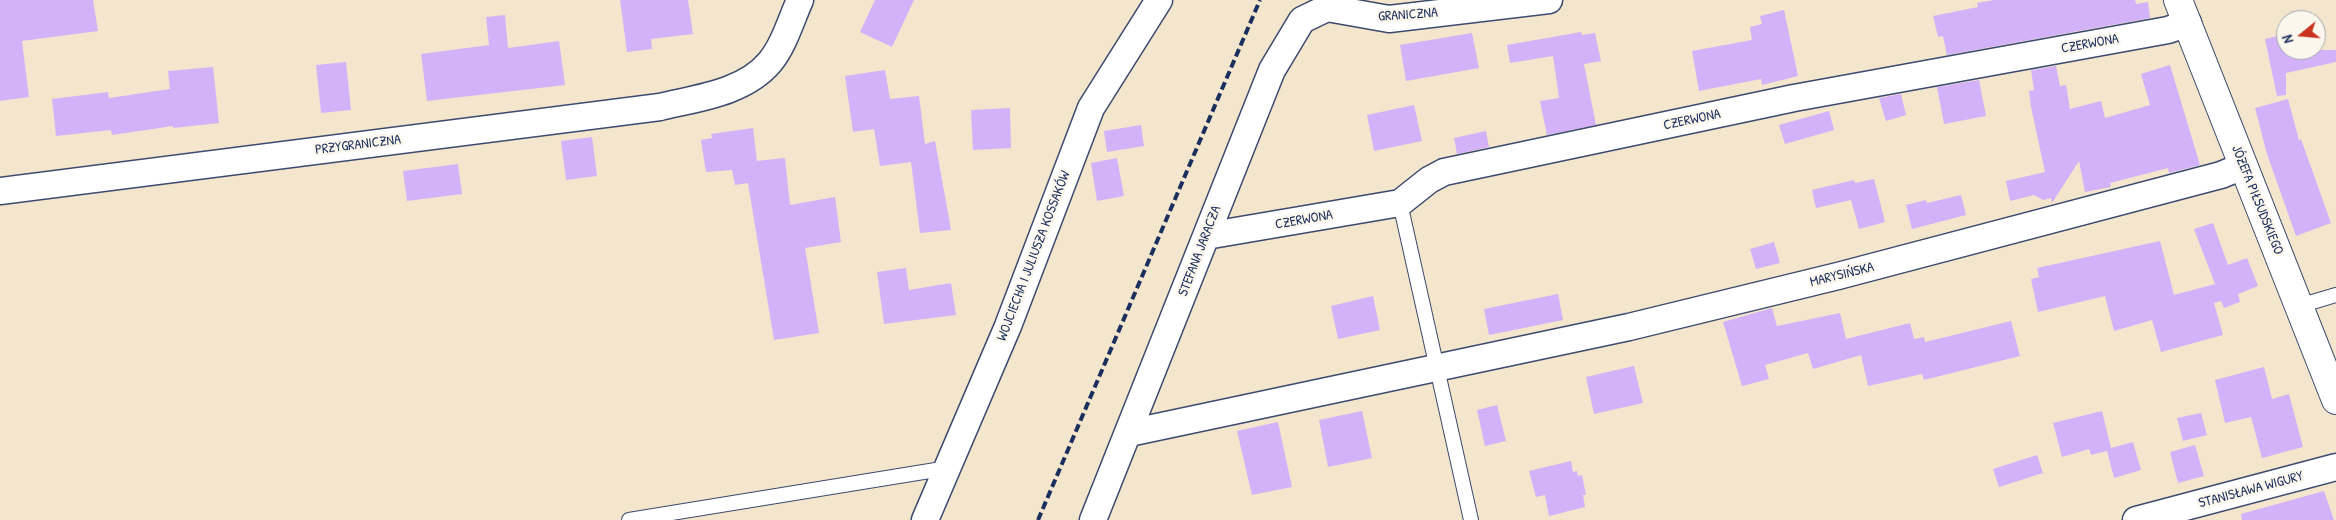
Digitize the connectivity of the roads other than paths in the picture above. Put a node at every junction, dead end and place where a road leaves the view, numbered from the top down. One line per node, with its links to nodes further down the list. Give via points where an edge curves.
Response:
1 (800, 0): 7 (street, PRZYGRANICZNA, via 779,49 770,62 749,80 714,94 660,107)
2 (1159, 0): 16 (street, WOJCIECHA I JULIUSZA KOSSAKÓW, via 1091,108 1008,326)
3 (1549, 0): 4 (street, GRANICZNA, via 1389,19)
4 (1329, 4): 9 (street, STEFANA JARACZA, via 1302,20 1272,70)
5 (2183, 12): 6 (street, JÓZEFA PIŁSUDSKIEGO); 8 (street, CZERWONA, via 2168,30 1794,98 1444,172)
6 (2243, 166): 11 (street, JÓZEFA PIŁSUDSKIEGO); 12 (street, MARYSIŃSKA, via 2221,175 1838,276 1629,327)
7 (0, 190)
8 (1400, 203): 9 (street, CZERWONA); 12 (lane)
9 (1206, 236): 14 (street, STEFANA JARACZA)
10 (2336, 295): 11 (lane)
11 (2299, 306): 13 (street, JÓZEFA PIŁSUDSKIEGO)
12 (1436, 368): 14 (street, MARYSIŃSKA); 20 (lane)
13 (2336, 400)
14 (1129, 433): 19 (street, STEFANA JARACZA)
15 (2336, 467): 21 (street, STANISŁAWA WIGURY)
16 (949, 468): 17 (lane); 18 (street, WOJCIECHA I JULIUSZA KOSSAKÓW)
17 (629, 520)
18 (925, 520)
19 (1093, 520)
20 (1470, 520)
21 (2136, 520)

